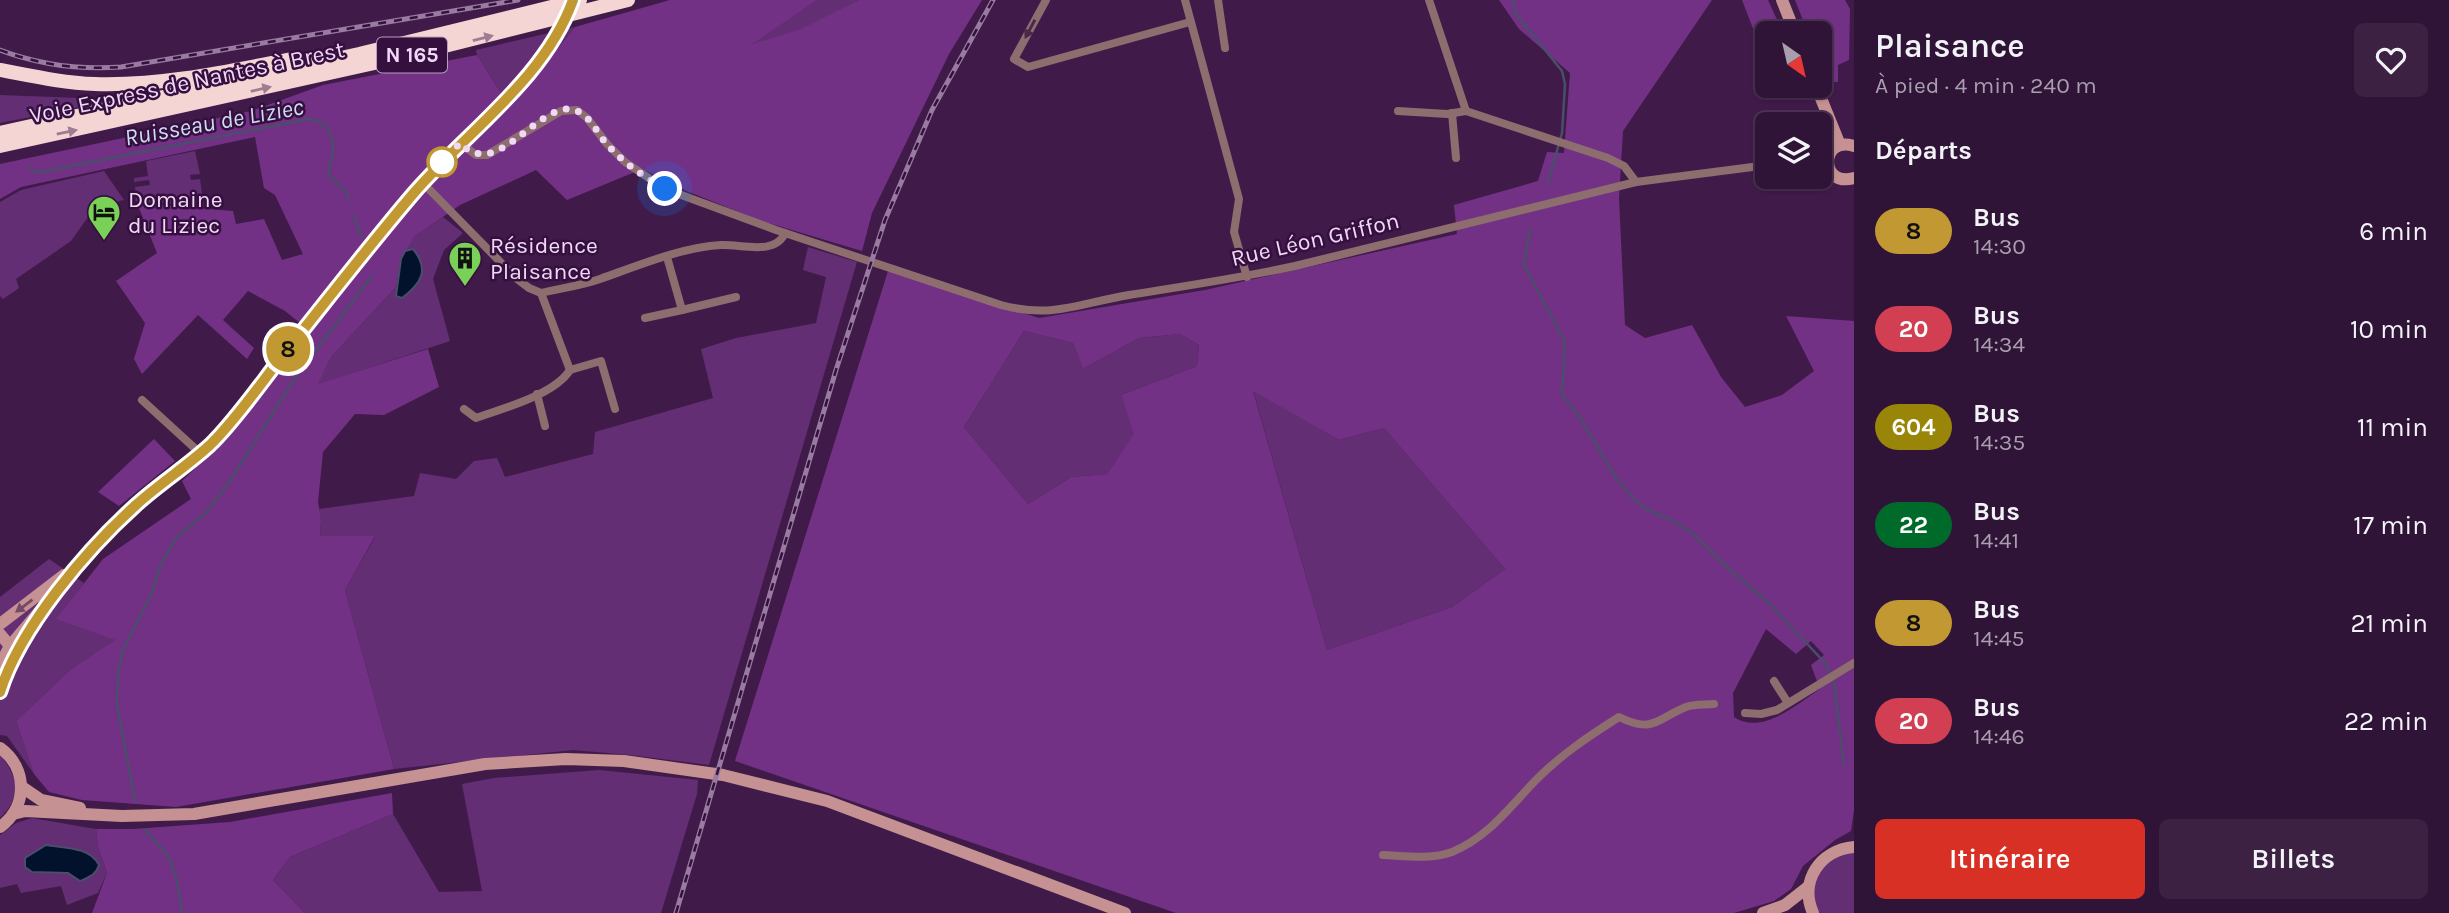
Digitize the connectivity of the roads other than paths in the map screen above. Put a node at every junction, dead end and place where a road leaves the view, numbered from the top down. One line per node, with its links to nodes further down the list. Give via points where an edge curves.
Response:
1 (573, 0): 18 (main road, via 542,58)
2 (580, 0): 12 (highway, Voie Express de Nantes à Brest / N 165)
3 (628, 0): 19 (highway, Voie Express de Nantes à Brest / N 165, one-way to 3, via 397,58)
4 (1045, 0): 10 (street, one-way to 10, via 1014,59 1028,67)
5 (1185, 0): 10 (street)
6 (1219, 0): 11 (street)
7 (1429, 0): 15 (street)
8 (1782, 0): 9 (main road)
9 (1790, 21)
10 (1190, 22): 30 (street, via 1238,200 1234,232)
11 (1225, 48)
12 (359, 54): 13 (highway, via 343,50 208,75 119,84); 17 (highway, Voie Express de Nantes à Brest / N 165)
13 (0, 70)
14 (1398, 111): 16 (street)
15 (1466, 111): 16 (street); 25 (street, via 1624,166)
16 (1452, 113): 22 (street)
17 (0, 133)
18 (460, 143): 27 (main road); 28 (street, Rue Léon Griffon, via 475,155 487,155 561,111 577,110 625,162 655,184)
19 (0, 146)
20 (1854, 146): 21 (main road)
21 (1832, 152)
22 (1456, 158)
23 (1755, 167): 25 (street, Rue Léon Griffon)
24 (1832, 174): 26 (main road)
25 (1636, 182): 30 (street, Rue Léon Griffon)
26 (1853, 182)
27 (423, 183): 31 (street, via 516,278); 41 (main road)
28 (785, 233): 29 (street, via 781,242 771,247 719,245); 30 (street, Rue Léon Griffon, via 1001,305 1036,312)
29 (667, 257): 31 (street, via 597,281); 33 (street)
30 (1247, 276)
31 (541, 293): 35 (street)
32 (736, 297): 33 (street)
33 (682, 310): 34 (street)
34 (645, 318)
35 (569, 370): 36 (street, via 564,379); 39 (street, via 601,361)
36 (537, 394): 38 (street, via 476,418); 40 (street)
37 (142, 400): 41 (street)
38 (464, 409)
39 (615, 409)
40 (545, 426)
41 (200, 453): 42 (main road, via 138,503)
42 (86, 557): 43 (main road); 44 (main road, one-way to 44)
43 (47, 604): 46 (main road); 50 (main road, via 21,645)
44 (0, 624)
45 (0, 634): 46 (main road)
46 (5, 646): 47 (main road); 50 (main road, via 10,657)
47 (0, 663)
48 (1854, 663): 51 (street)
49 (1774, 681): 51 (street)
50 (1, 690)
51 (1788, 703): 53 (street, via 1761,714)
52 (1714, 704): 61 (street, via 1687,707 1655,724 1633,724 1619,716 1579,742 1472,841 1452,852 1427,857)
53 (1745, 713)
54 (1, 747): 55 (main road, via 13,760)
55 (22, 787): 56 (main road); 57 (main road, via 41,800)
56 (13, 814): 57 (main road); 58 (main road)
57 (122, 816): 63 (main road, via 230,809 485,764 624,761 723,775 793,792)
58 (0, 827)
59 (1854, 834): 60 (main road)
60 (1850, 847): 62 (main road, via 1835,851 1817,866)
61 (1383, 855)
62 (1808, 887): 64 (main road, via 1785,905); 65 (main road)
63 (1125, 913)
64 (1763, 913)
65 (1812, 913)

